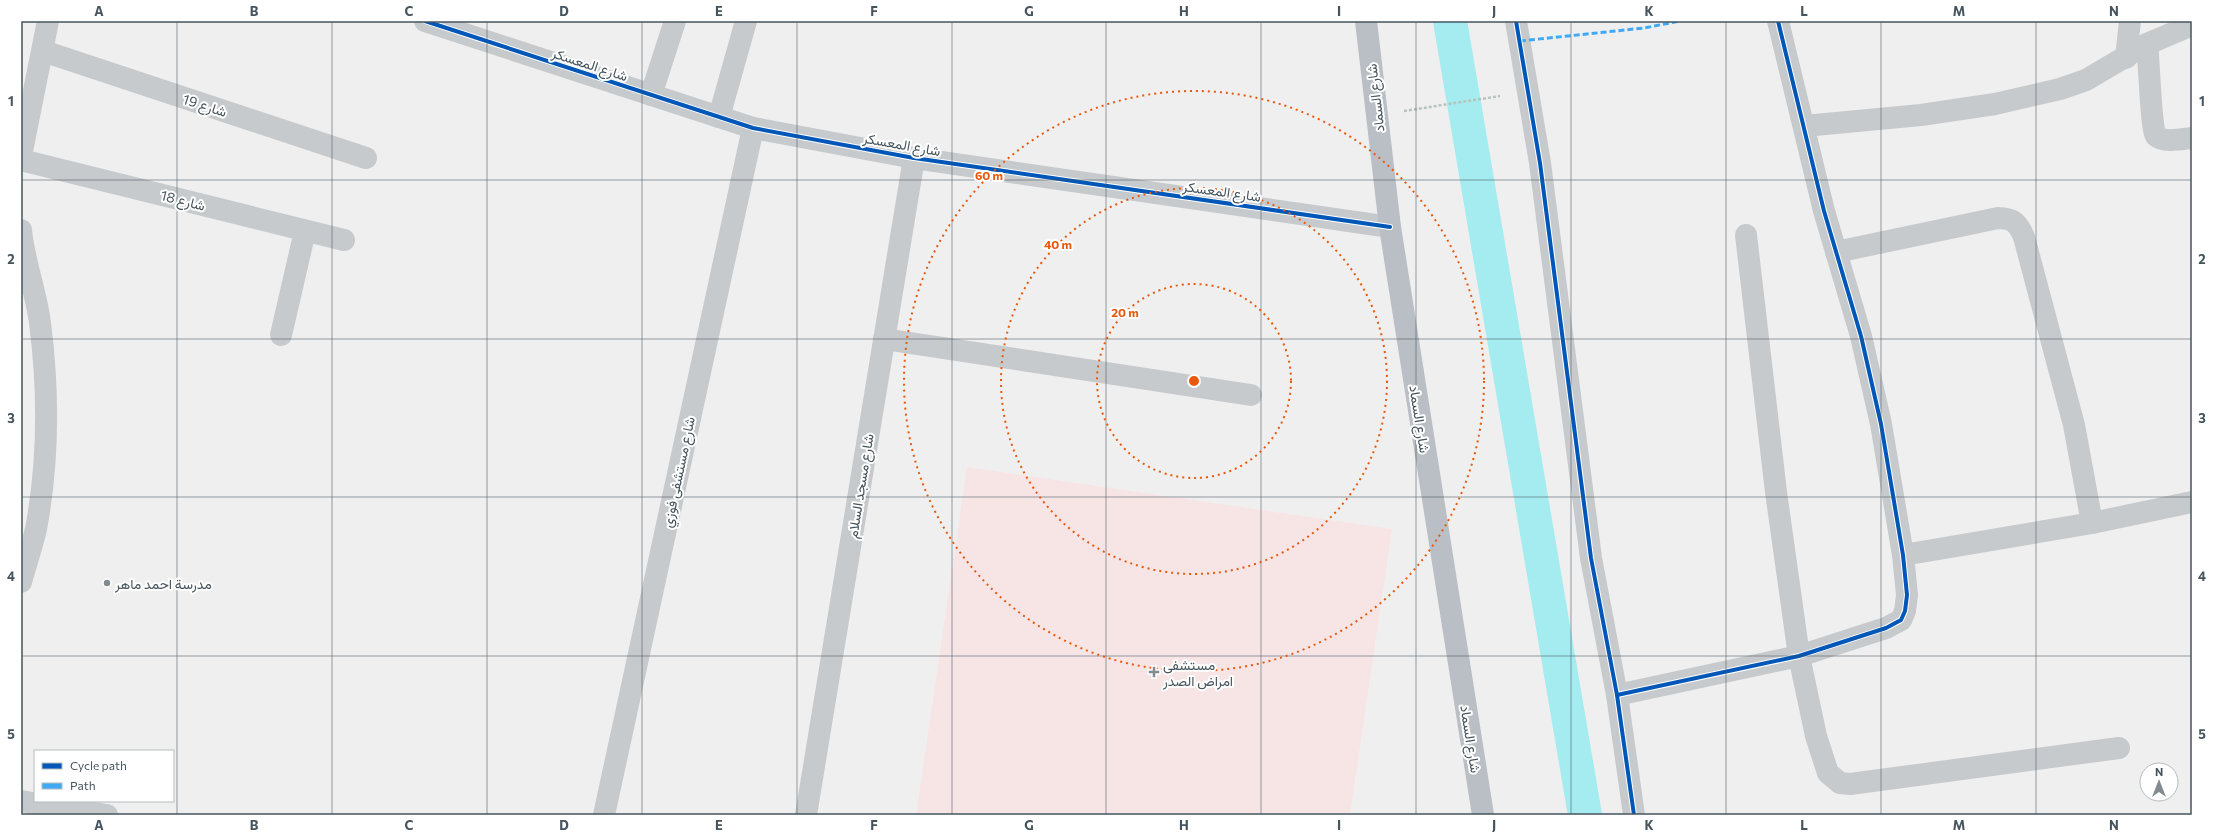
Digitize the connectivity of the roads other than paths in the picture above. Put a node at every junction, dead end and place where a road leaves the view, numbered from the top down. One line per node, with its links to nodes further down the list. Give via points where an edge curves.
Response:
1 (48, 21): 13 (street)
2 (425, 21): 10 (street, شارع المعسكر)
3 (675, 21): 14 (street)
4 (746, 21): 15 (street)
5 (1366, 21): 23 (highway, شارع السماد)
6 (1516, 21): 38 (street, via 1540,163 1591,558)
7 (1778, 21): 16 (street)
8 (2130, 21): 12 (street)
9 (2192, 25): 11 (street)
10 (459, 27): 14 (street, شارع المعسكر)
11 (2147, 44): 12 (street); 18 (street, via 2152,127 2155,134 2170,140)
12 (2126, 58): 16 (street, via 2086,80 2060,89 1995,104)
13 (34, 61): 19 (street); 20 (street, شارع 19)
14 (651, 95): 15 (street, شارع المعسكر)
15 (719, 117): 17 (street, شارع المعسكر)
16 (1804, 126): 29 (street)
17 (753, 128): 21 (street, شارع المعسكر); 42 (street, شارع مستشفى فوزي)
18 (2192, 138)
19 (21, 156)
20 (366, 158)
21 (914, 158): 23 (street, شارع المعسكر); 31 (street, شارع مسجد السلام)
22 (21, 160): 25 (street, شارع 18)
23 (1390, 227): 44 (highway, شارع السماد)
24 (21, 230): 28 (street)
25 (304, 231): 27 (street, شارع 18); 30 (street)
26 (1746, 235): 37 (street, via 1776,492)
27 (344, 240)
28 (22, 252): 36 (street, via 40,320 47,390 46,460 36,530)
29 (1836, 252): 34 (street, via 1998,218 2010,218 2019,225 2074,425); 35 (street, via 1861,336 1880,416)
30 (282, 335)
31 (884, 339): 32 (street); 43 (street, شارع مسجد السلام)
32 (1251, 395)
33 (2192, 502): 34 (street)
34 (2092, 522): 35 (street)
35 (1903, 555): 37 (street, via 1907,595 1901,620 1886,628)
36 (21, 582)
37 (1799, 656): 38 (street); 39 (street, via 1816,736 1828,773 1840,783 1868,782)
38 (1617, 695): 45 (street)
39 (2119, 748)
40 (21, 801): 41 (street)
41 (107, 815)
42 (604, 815)
43 (806, 815)
44 (1483, 815)
45 (1634, 815)

